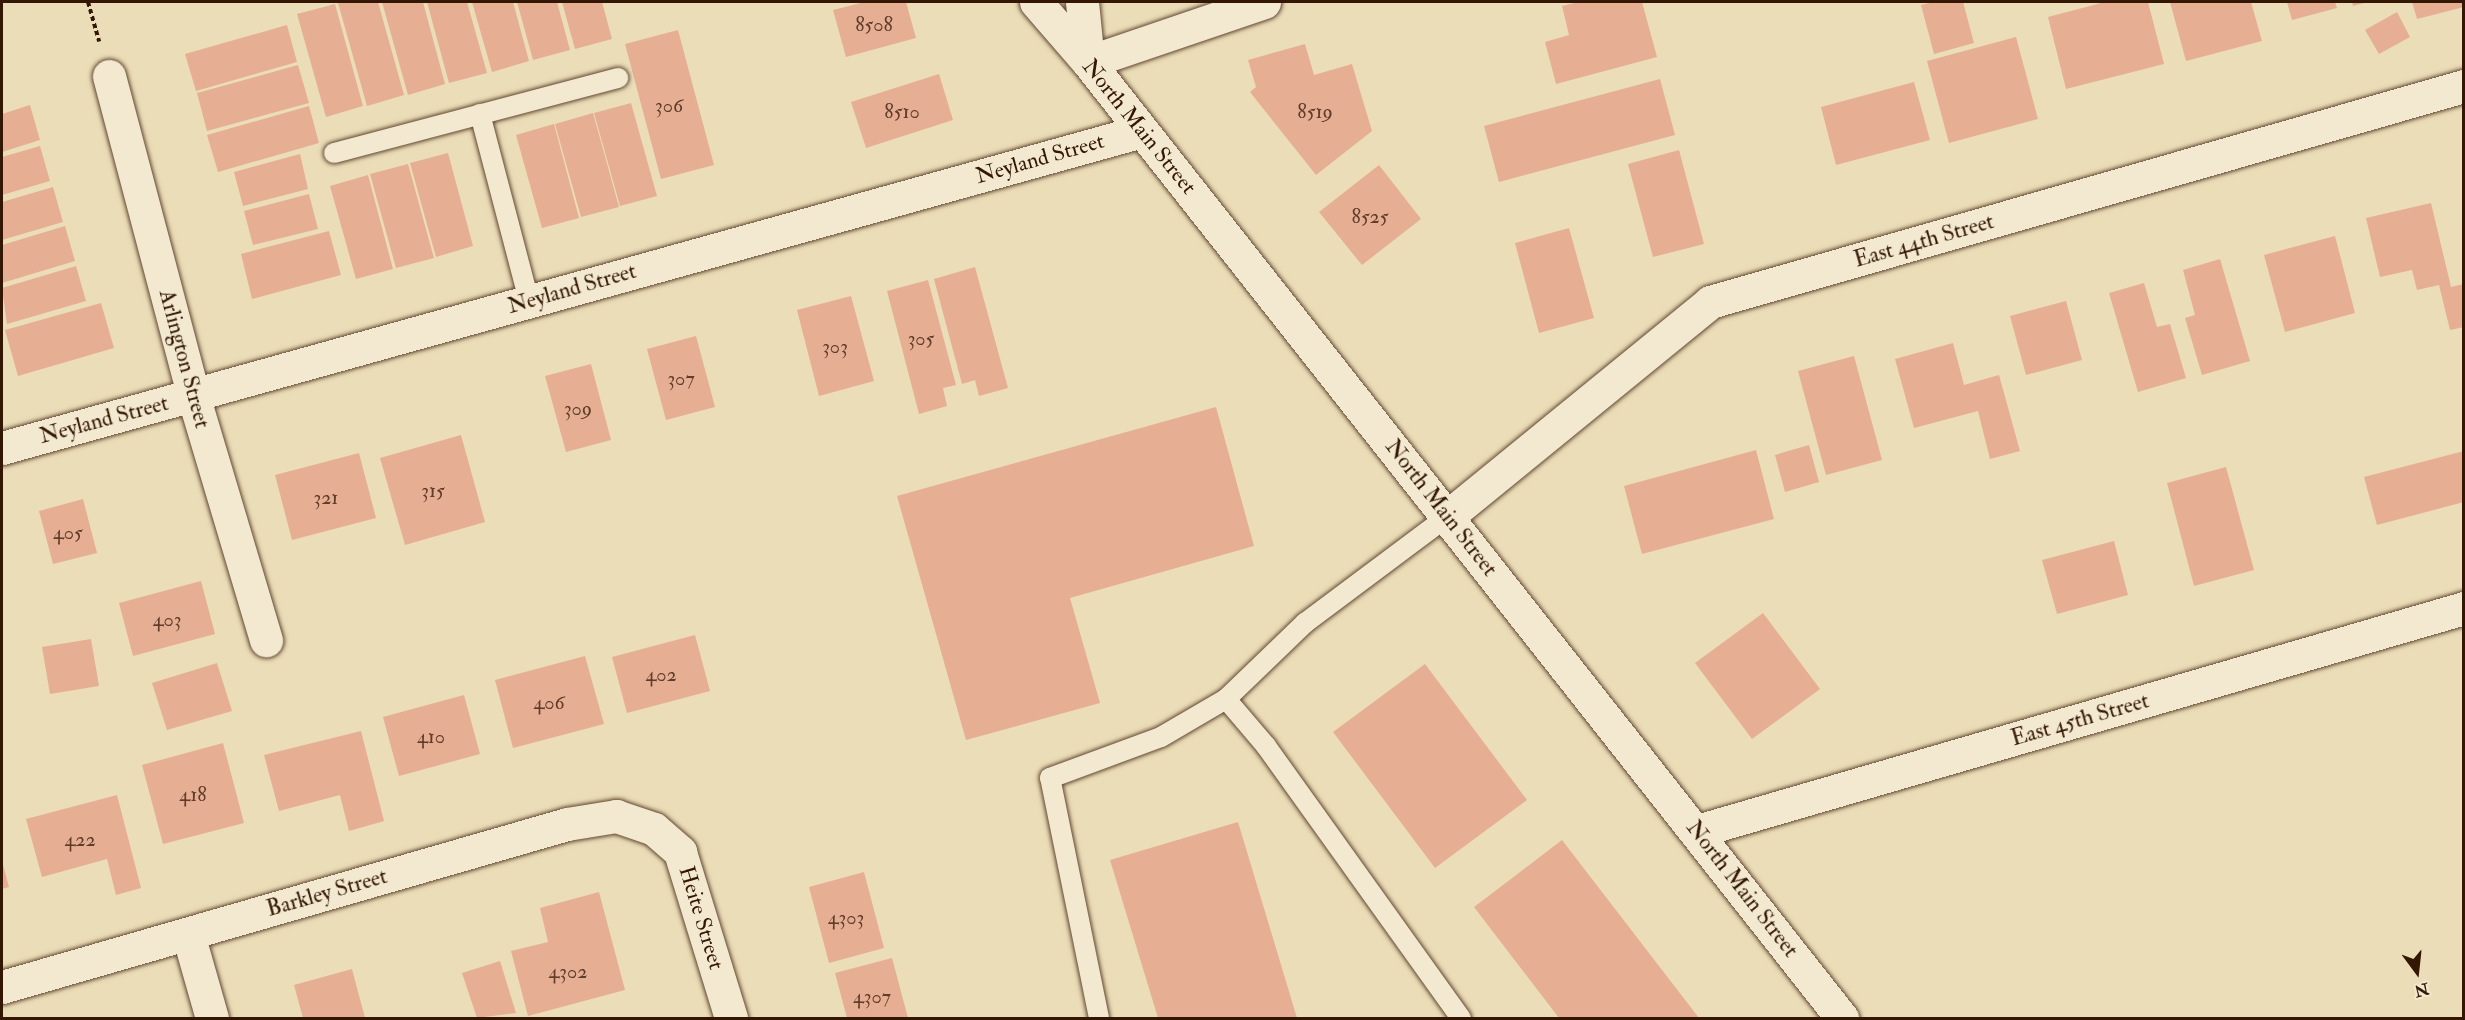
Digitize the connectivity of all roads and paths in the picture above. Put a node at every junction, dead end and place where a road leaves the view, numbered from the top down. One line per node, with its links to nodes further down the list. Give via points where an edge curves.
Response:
1 (88, 2): 5 (path)
2 (1035, 2): 6 (street, North Main Street)
3 (1082, 2): 6 (street)
4 (1264, 2): 6 (street)
5 (92, 17)
6 (1088, 62): 11 (street, North Main Street)
7 (109, 76): 14 (street, Arlington Street)
8 (618, 78): 10 (lane)
9 (2463, 86): 16 (street, East 44th Street, via 1710,302)
10 (480, 114): 12 (lane); 13 (lane)
11 (1142, 131): 13 (street, Neyland Street); 16 (street, North Main Street)
12 (334, 153)
13 (529, 301): 14 (street, Neyland Street)
14 (193, 395): 15 (street, Neyland Street); 18 (street, Arlington Street)
15 (2, 448)
16 (1448, 516): 19 (lane, via 1305,623); 21 (street, North Main Street)
17 (2463, 608): 21 (street, East 45th Street)
18 (266, 640)
19 (1226, 699): 26 (lane, via 1161,737 1050,778); 27 (lane, via 1266,746)
20 (654, 829): 22 (street, Barkley Street, via 616,816 567,824); 25 (street, Heite Street, via 680,852)
21 (1697, 831): 28 (street, North Main Street)
22 (189, 934): 23 (street, Barkley Street); 24 (street)
23 (2, 987)
24 (212, 1018)
25 (731, 1018)
26 (1099, 1018)
27 (1461, 1018)
28 (1842, 1018)

